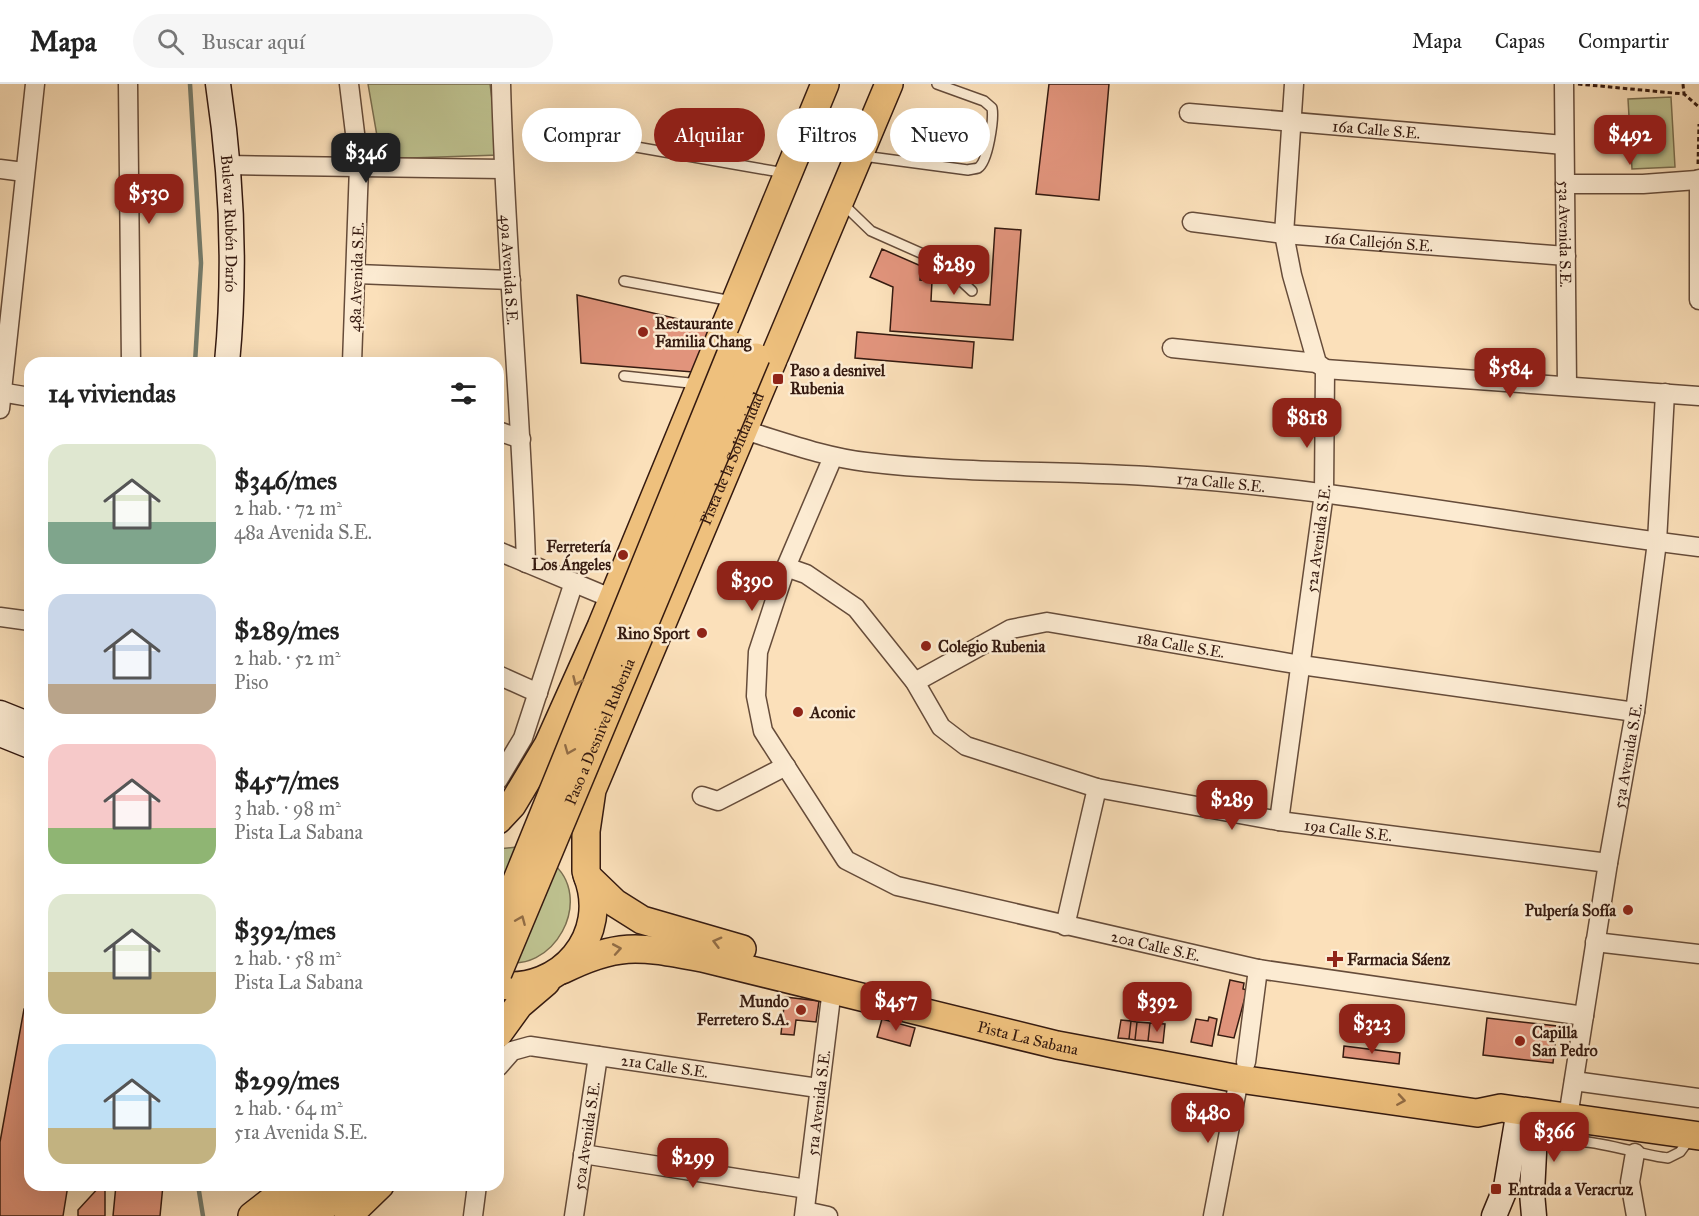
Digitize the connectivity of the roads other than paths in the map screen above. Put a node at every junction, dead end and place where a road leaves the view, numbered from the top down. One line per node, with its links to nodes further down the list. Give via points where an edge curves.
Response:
1 (35, 84): 24 (street)
2 (128, 84): 40 (street)
3 (218, 84): 20 (street, Bulevar Rubén Darío)
4 (349, 84): 21 (street, 48a Avenida S.E.)
5 (501, 84): 23 (street, 49a Avenida S.E.)
6 (825, 84): 25 (main road)
7 (845, 84): 39 (main road)
8 (871, 84): 39 (main road)
9 (889, 84): 13 (main road, Pista de la Solidaridad)
10 (936, 84): 18 (lane, via 984,101 992,108 994,117 984,161 978,168 968,170)
11 (1294, 84): 15 (street, 52a Avenida S.E.)
12 (1563, 84): 16 (street, 53a Avenida S.E.)
13 (878, 110)
14 (1189, 113): 15 (street, 16a Calle S.E.)
15 (1291, 122): 16 (street, 16a Calle S.E.); 30 (street, 52a Avenida S.E.)
16 (1564, 145): 27 (street, 53a Avenida S.E.)
17 (642, 148): 25 (lane)
18 (878, 158)
19 (856, 162): 28 (main road, Pista de la Solidaridad)
20 (228, 165): 21 (street); 41 (street, Bulevar Rubén Darío, via 232,312)
21 (359, 166): 23 (street); 32 (street, 48a Avenida S.E.)
22 (0, 169): 24 (street)
23 (503, 169): 33 (street, 49a Avenida S.E.)
24 (24, 172): 50 (street)
25 (788, 174): 37 (main road)
26 (1698, 179): 27 (street); 36 (street)
27 (1565, 184): 31 (street, 53a Avenida S.E.)
28 (839, 201): 35 (lane, via 872,231 941,262); 51 (main road, Pista de la Solidaridad)
29 (1192, 222): 30 (street, 16a Callejón S.E.)
30 (1284, 234): 31 (street, 16a Callejón S.E.); 43 (street, 52a Avenida S.E., via 1292,275)
31 (1566, 256): 46 (street, 53a Avenida S.E.)
32 (357, 274): 33 (street); 42 (street, 48a Avenida S.E.)
33 (511, 280): 53 (street, 49a Avenida S.E.)
34 (624, 281): 37 (lane)
35 (972, 291)
36 (1699, 300)
37 (734, 302): 45 (main road)
38 (1173, 348): 43 (street)
39 (745, 351): 83 (main road, Paso a Desnivel Rubenia, one-way to 83, bridge); 87 (main road, Paso a Desnivel Rubenia, one-way to 39, bridge)
40 (131, 357)
41 (228, 357)
42 (352, 357)
43 (1321, 366): 46 (street); 55 (street, 52a Avenida S.E.)
44 (624, 376): 45 (lane)
45 (701, 385): 62 (main road)
46 (1567, 385): 47 (street)
47 (1665, 393): 48 (street); 56 (street, 53a Avenida S.E.)
48 (1699, 396)
49 (24, 397): 50 (street)
50 (1, 398)
51 (744, 430): 54 (street, 17a Calle S.E.); 82 (main road, Pista de la Solidaridad, via 592,790 586,831)
52 (504, 433): 53 (street)
53 (521, 439): 59 (street, 49a Avenida S.E.)
54 (833, 457): 55 (street, 17a Calle S.E., via 976,470 1161,477); 60 (street)
55 (1324, 493): 56 (street, 17a Calle S.E.); 65 (street, 52a Avenida S.E.)
56 (1657, 542): 57 (street, 17a Calle S.E.); 69 (street, 53a Avenida S.E.)
57 (1699, 547)
58 (504, 554): 59 (street)
59 (526, 563): 61 (street)
60 (786, 567): 67 (street, via 806,574 856,608); 74 (street, via 758,652 756,696 763,731)
61 (574, 582): 62 (street); 68 (street)
62 (613, 599): 78 (main road, one-way to 78, via 548,745)
63 (0, 617): 64 (street)
64 (24, 620)
65 (1301, 664): 67 (street, 18a Calle S.E., via 1047,622 1011,629); 69 (street, 18a Calle S.E.); 79 (street, 52a Avenida S.E.)
66 (504, 678): 68 (street)
67 (915, 682): 76 (street, 19a Calle S.E., via 941,727 966,746)
68 (538, 693): 75 (street, via 523,738)
69 (1635, 712): 81 (street, 53a Avenida S.E.)
70 (0, 713): 71 (street)
71 (24, 723)
72 (0, 734): 73 (street)
73 (24, 744)
74 (786, 766): 77 (street, via 718,801); 84 (street, 20a Calle S.E., via 846,860 897,886)
75 (504, 770)
76 (1097, 788): 79 (street, 19a Calle S.E.); 84 (street)
77 (702, 796)
78 (504, 814)
79 (1279, 821): 81 (street, 19a Calle S.E.)
80 (504, 828): 82 (main road, Pista La Sabana, via 546,833 572,851)
81 (1608, 863): 85 (street, 53a Avenida S.E.)
82 (587, 874): 89 (main road, via 594,904 592,923 582,949); 95 (main road, Pista La Sabana, one-way to 82, via 1058,1031 652,924 615,903)
83 (504, 913)
84 (1065, 926): 88 (street, 20a Calle S.E.)
85 (1595, 942): 86 (street); 92 (street, 53a Avenida S.E.)
86 (1699, 954)
87 (504, 958)
88 (1258, 969): 92 (street, 20a Calle S.E.); 95 (street)
89 (560, 972): 90 (main road, via 529,984); 91 (main road, Pista La Sabana, one-way to 91, via 602,952 635,946); 93 (main road, via 519,1005)
90 (504, 984)
91 (832, 989): 95 (main road, Pista La Sabana, via 1057,1046); 97 (street, 51a Avenida S.E.)
92 (1584, 1016): 96 (street, 53a Avenida S.E.)
93 (505, 1042): 94 (street, 21a Calle S.E.)
94 (598, 1056): 97 (street, 21a Calle S.E.); 103 (street, 50a Avenida S.E.)
95 (1242, 1070): 99 (main road, Pista La Sabana, via 1477,1113); 119 (street)
96 (1574, 1081): 98 (street); 100 (street, 53a Avenida S.E.)
97 (818, 1088): 105 (street, 51a Avenida S.E.)
98 (1699, 1098)
99 (1518, 1110): 100 (main road, Pista La Sabana); 104 (street); 120 (street, via 1506,1187)
100 (1568, 1117): 101 (main road, Pista La Sabana)
101 (1696, 1135): 102 (lane, via 1668,1158)
102 (1635, 1153): 104 (lane, via 1569,1140 1545,1145); 122 (street, via 1630,1182)
103 (583, 1154): 105 (street); 117 (street, 50a Avenida S.E.)
104 (1534, 1155): 121 (street)
105 (807, 1189): 111 (street, 51a Avenida S.E.)
106 (284, 1191): 112 (main road)
107 (315, 1191): 113 (main road)
108 (342, 1191): 114 (main road)
109 (374, 1191): 115 (main road)
110 (476, 1191): 116 (street)
111 (804, 1214): 118 (street)
112 (252, 1216)
113 (285, 1216)
114 (313, 1216)
115 (348, 1216)
116 (473, 1216)
117 (574, 1216)
118 (828, 1216)
119 (1213, 1216)
120 (1494, 1216)
121 (1534, 1216)
122 (1636, 1216)

